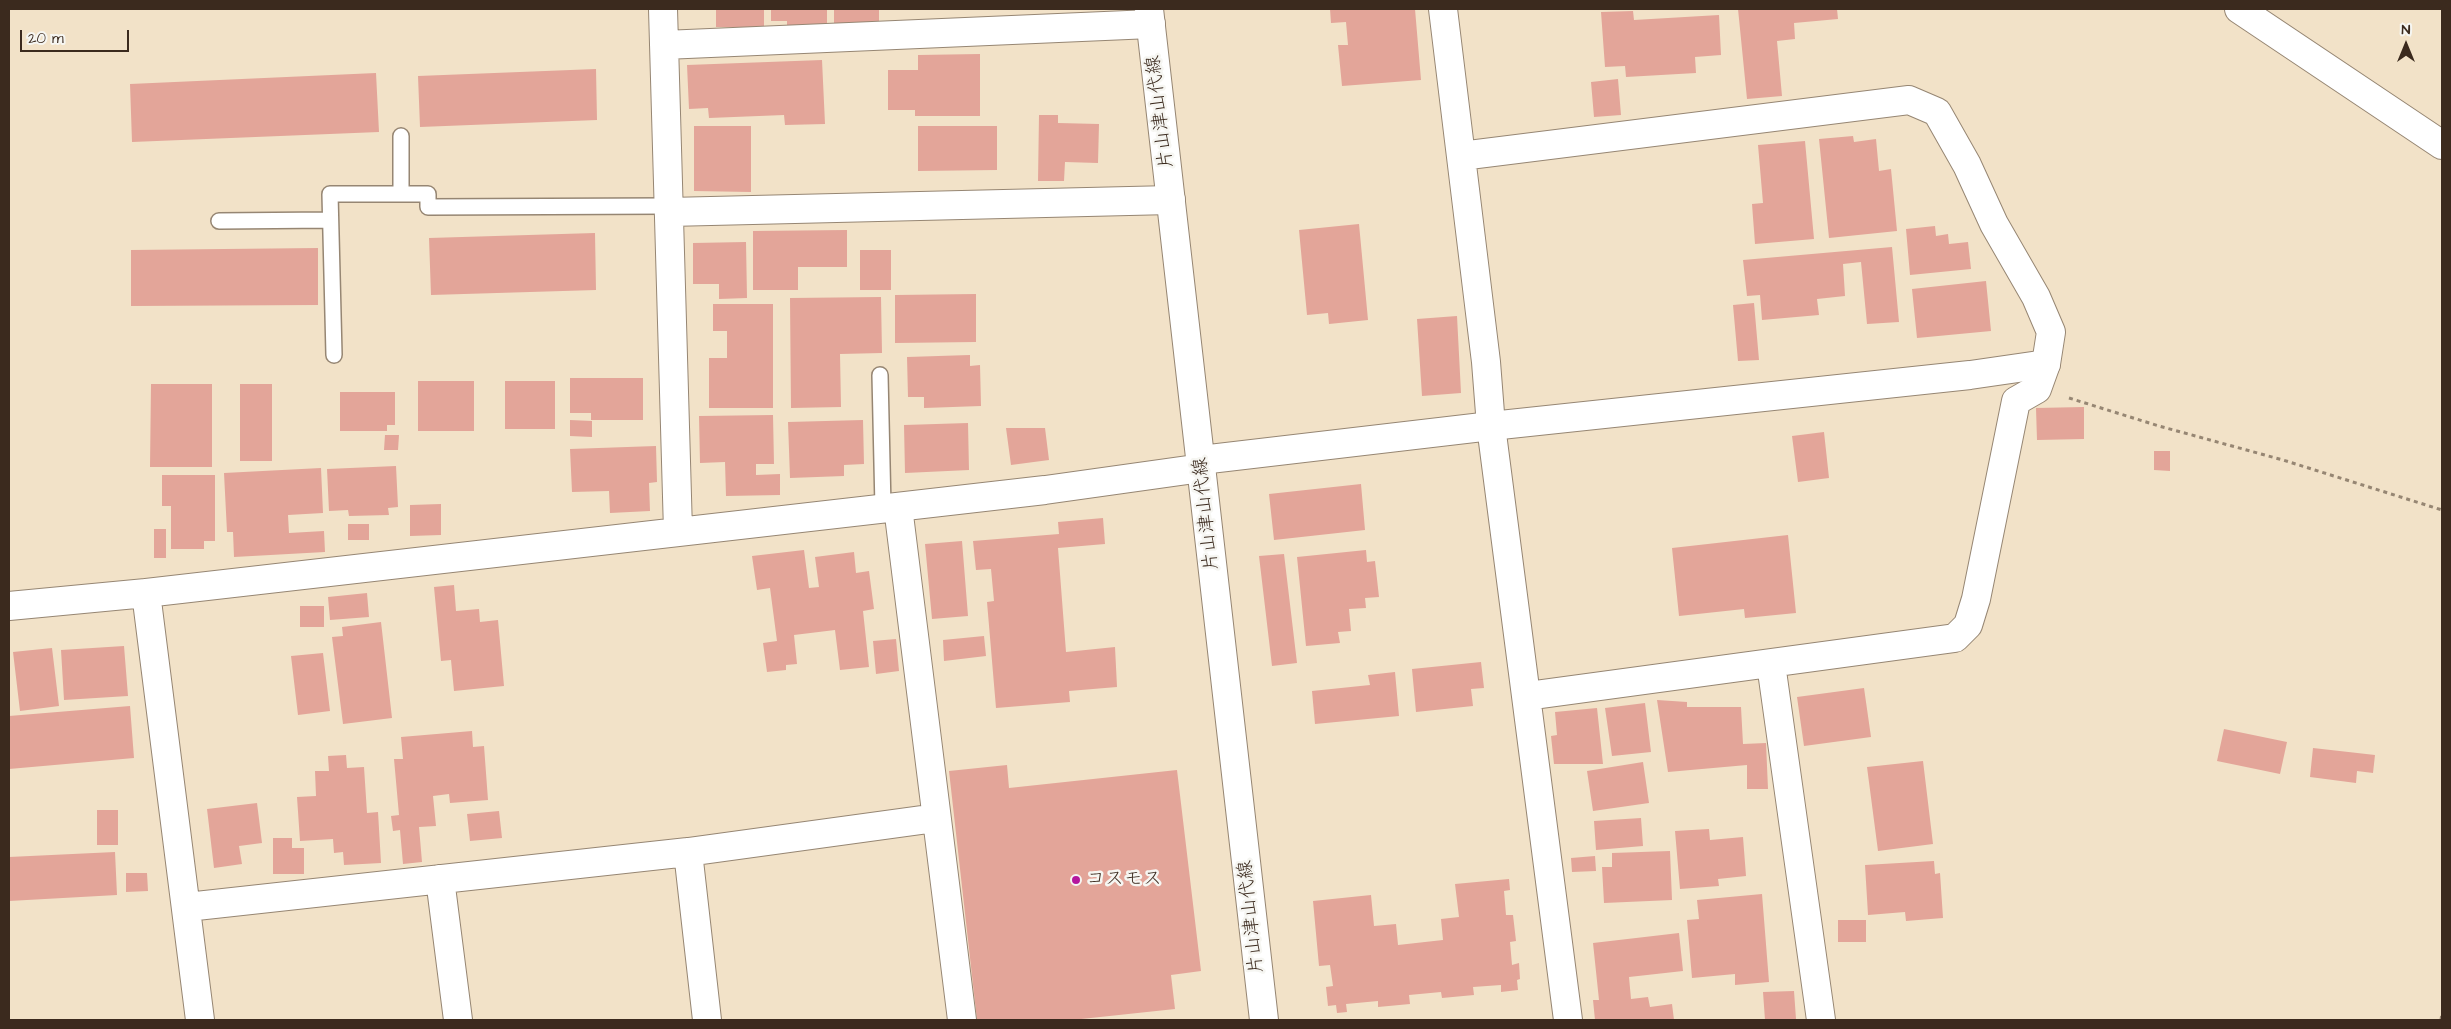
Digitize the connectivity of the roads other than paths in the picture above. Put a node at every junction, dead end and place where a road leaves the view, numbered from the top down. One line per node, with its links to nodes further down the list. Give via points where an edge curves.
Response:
1 (663, 9): 5 (street)
2 (1443, 9): 8 (street)
3 (2239, 9): 7 (street)
4 (1150, 17): 5 (street); 10 (street, 片山津山代線)
5 (664, 46): 11 (street)
6 (401, 136): 9 (lane)
7 (2442, 145)
8 (1461, 156): 16 (street, via 1909,100 1937,112 1967,165 1994,224 2036,297 2051,332); 17 (street)
9 (401, 194): 11 (lane, via 428,194 428,207); 12 (lane, via 330,194)
10 (1171, 200): 11 (street); 18 (street, 片山津山代線)
11 (668, 209): 20 (street)
12 (330, 220): 13 (lane); 14 (lane)
13 (219, 221)
14 (334, 355)
15 (880, 375): 19 (lane)
16 (2042, 377): 17 (street, via 1970,375); 23 (street, via 2016,401 1968,625 1955,638)
17 (1491, 426): 18 (street); 24 (street)
18 (1201, 464): 19 (street, via 1045,490); 33 (street, 片山津山代線)
19 (890, 507): 20 (street); 25 (street)
20 (678, 531): 21 (street)
21 (146, 593): 22 (street); 28 (street)
22 (9, 606)
23 (1771, 664): 24 (street); 35 (street)
24 (1527, 696): 34 (street)
25 (936, 818): 26 (street); 32 (street)
26 (688, 852): 27 (street); 31 (street)
27 (440, 879): 28 (street); 30 (street)
28 (187, 907): 29 (street)
29 (200, 1020)
30 (458, 1020)
31 (707, 1020)
32 (962, 1020)
33 (1264, 1020)
34 (1568, 1020)
35 (1821, 1020)

